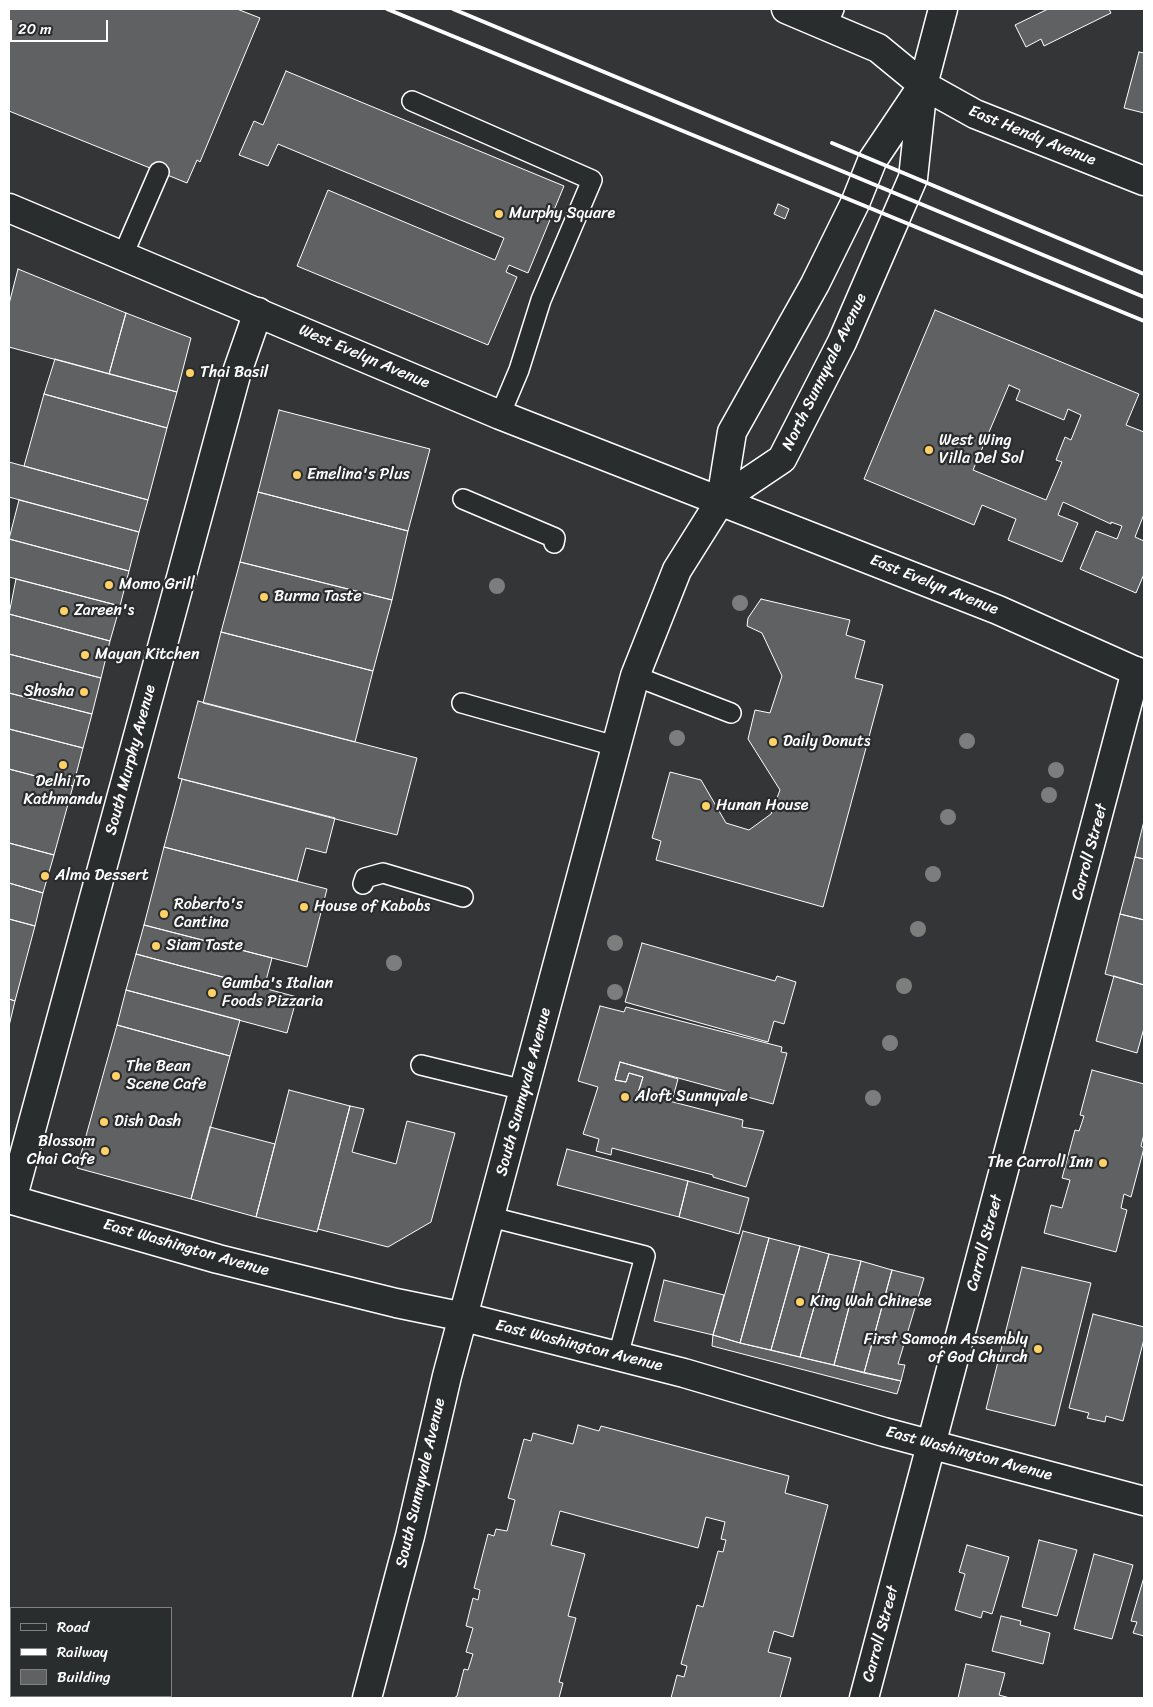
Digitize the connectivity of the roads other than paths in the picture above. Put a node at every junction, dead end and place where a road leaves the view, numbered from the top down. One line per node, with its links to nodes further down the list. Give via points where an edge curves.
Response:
1 (786, 9): 3 (street, East Hendy Avenue)
2 (942, 9): 4 (street, North Sunnyvale Avenue)
3 (831, 18): 4 (street, East Hendy Avenue, via 878,48)
4 (923, 84): 7 (street, East Hendy Avenue, via 975,114); 13 (street, North Sunnyvale Avenue, via 872,160 856,201 815,284 732,432); 13 (street, North Sunnyvale Avenue, via 913,178 842,342 782,459)
5 (412, 101): 11 (lane, via 592,180 536,313 519,370)
6 (159, 172): 9 (lane)
7 (1144, 181)
8 (9, 208): 9 (street, West Evelyn Avenue)
9 (123, 255): 10 (street, West Evelyn Avenue)
10 (258, 312): 11 (street, West Evelyn Avenue); 24 (street, South Murphy Avenue, via 236,375)
11 (500, 415): 13 (street, West Evelyn Avenue)
12 (463, 499): 14 (lane, via 555,538)
13 (721, 500): 15 (street, East Evelyn Avenue, via 998,610); 16 (street, South Sunnyvale Avenue, via 677,570)
14 (554, 542)
15 (1140, 673): 28 (street, Carroll Street)
16 (636, 676): 18 (lane); 19 (street, South Sunnyvale Avenue)
17 (462, 703): 19 (lane)
18 (731, 713)
19 (615, 746): 23 (street, South Sunnyvale Avenue)
20 (363, 884): 21 (lane, via 365,878 383,873)
21 (464, 896)
22 (421, 1065): 23 (lane)
23 (524, 1090): 25 (street, South Sunnyvale Avenue)
24 (10, 1203): 26 (street, East Washington Avenue, via 218,1259)
25 (491, 1216): 26 (street, South Sunnyvale Avenue); 27 (lane, via 644,1256)
26 (464, 1317): 27 (street, East Washington Avenue); 30 (street, South Sunnyvale Avenue)
27 (618, 1356): 28 (street, East Washington Avenue)
28 (932, 1444): 29 (street, East Washington Avenue); 31 (street, Carroll Street)
29 (1144, 1501)
30 (367, 1698)
31 (864, 1698)

